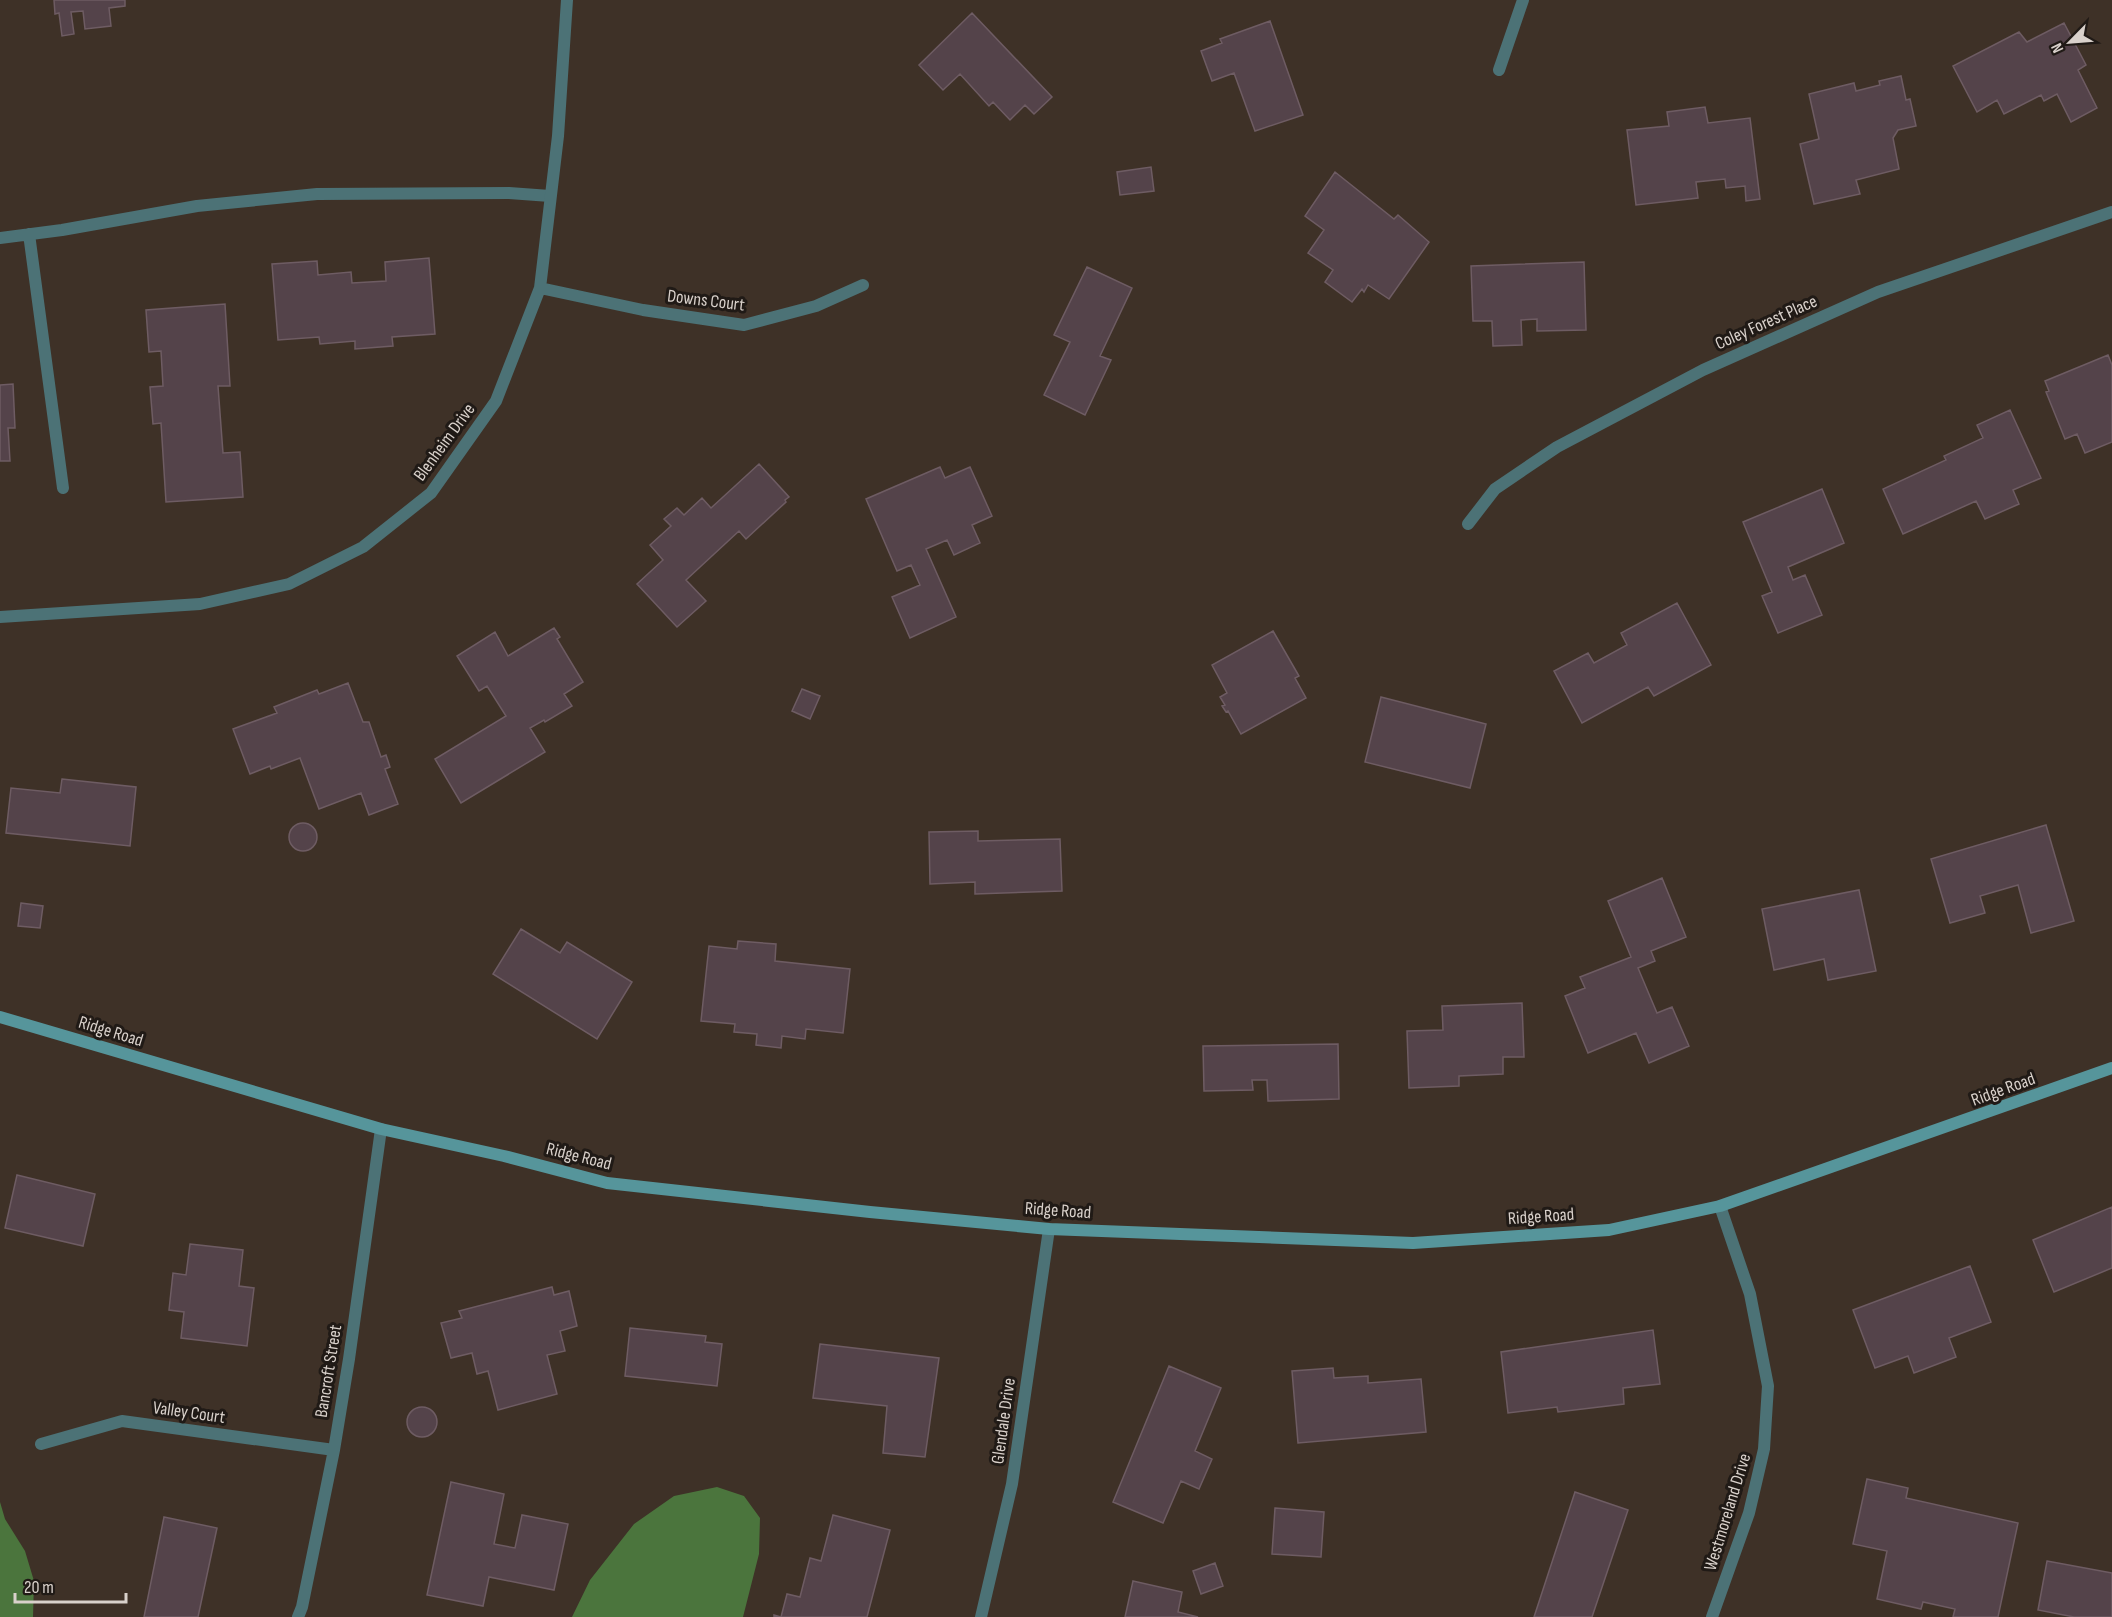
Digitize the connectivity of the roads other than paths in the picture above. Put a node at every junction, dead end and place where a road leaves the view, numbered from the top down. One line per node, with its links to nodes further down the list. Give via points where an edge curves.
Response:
1 (567, 0): 4 (street, Blenheim Drive)
2 (1523, 0): 3 (street)
3 (1499, 70)
4 (550, 196): 6 (street, via 317,194 197,206); 9 (street, Blenheim Drive)
5 (2112, 212): 11 (street, Coley Forest Place, via 1878,292 1703,370 1557,447 1495,489)
6 (29, 234): 7 (street); 10 (street)
7 (0, 238)
8 (863, 285): 9 (street, Downs Court, via 816,306 744,325 643,310)
9 (540, 288): 12 (street, Blenheim Drive, via 496,401 431,493 363,547 290,584 200,604)
10 (63, 488)
11 (1468, 524)
12 (0, 617)
13 (0, 1017): 15 (street, Ridge Road)
14 (2112, 1068): 16 (street, Ridge Road)
15 (381, 1129): 17 (street, Ridge Road, via 607,1183); 19 (street, Bancroft Street)
16 (1720, 1206): 17 (street, Ridge Road, via 1609,1230 1413,1243); 22 (street, Westmoreland Drive, via 1750,1294 1768,1386 1764,1449 1749,1513)
17 (1049, 1228): 21 (street, Glendale Drive, via 1012,1484)
18 (41, 1444): 19 (street, Valley Court, via 122,1421)
19 (334, 1450): 20 (street, Bancroft Street)
20 (298, 1617)
21 (981, 1617)
22 (1712, 1617)

